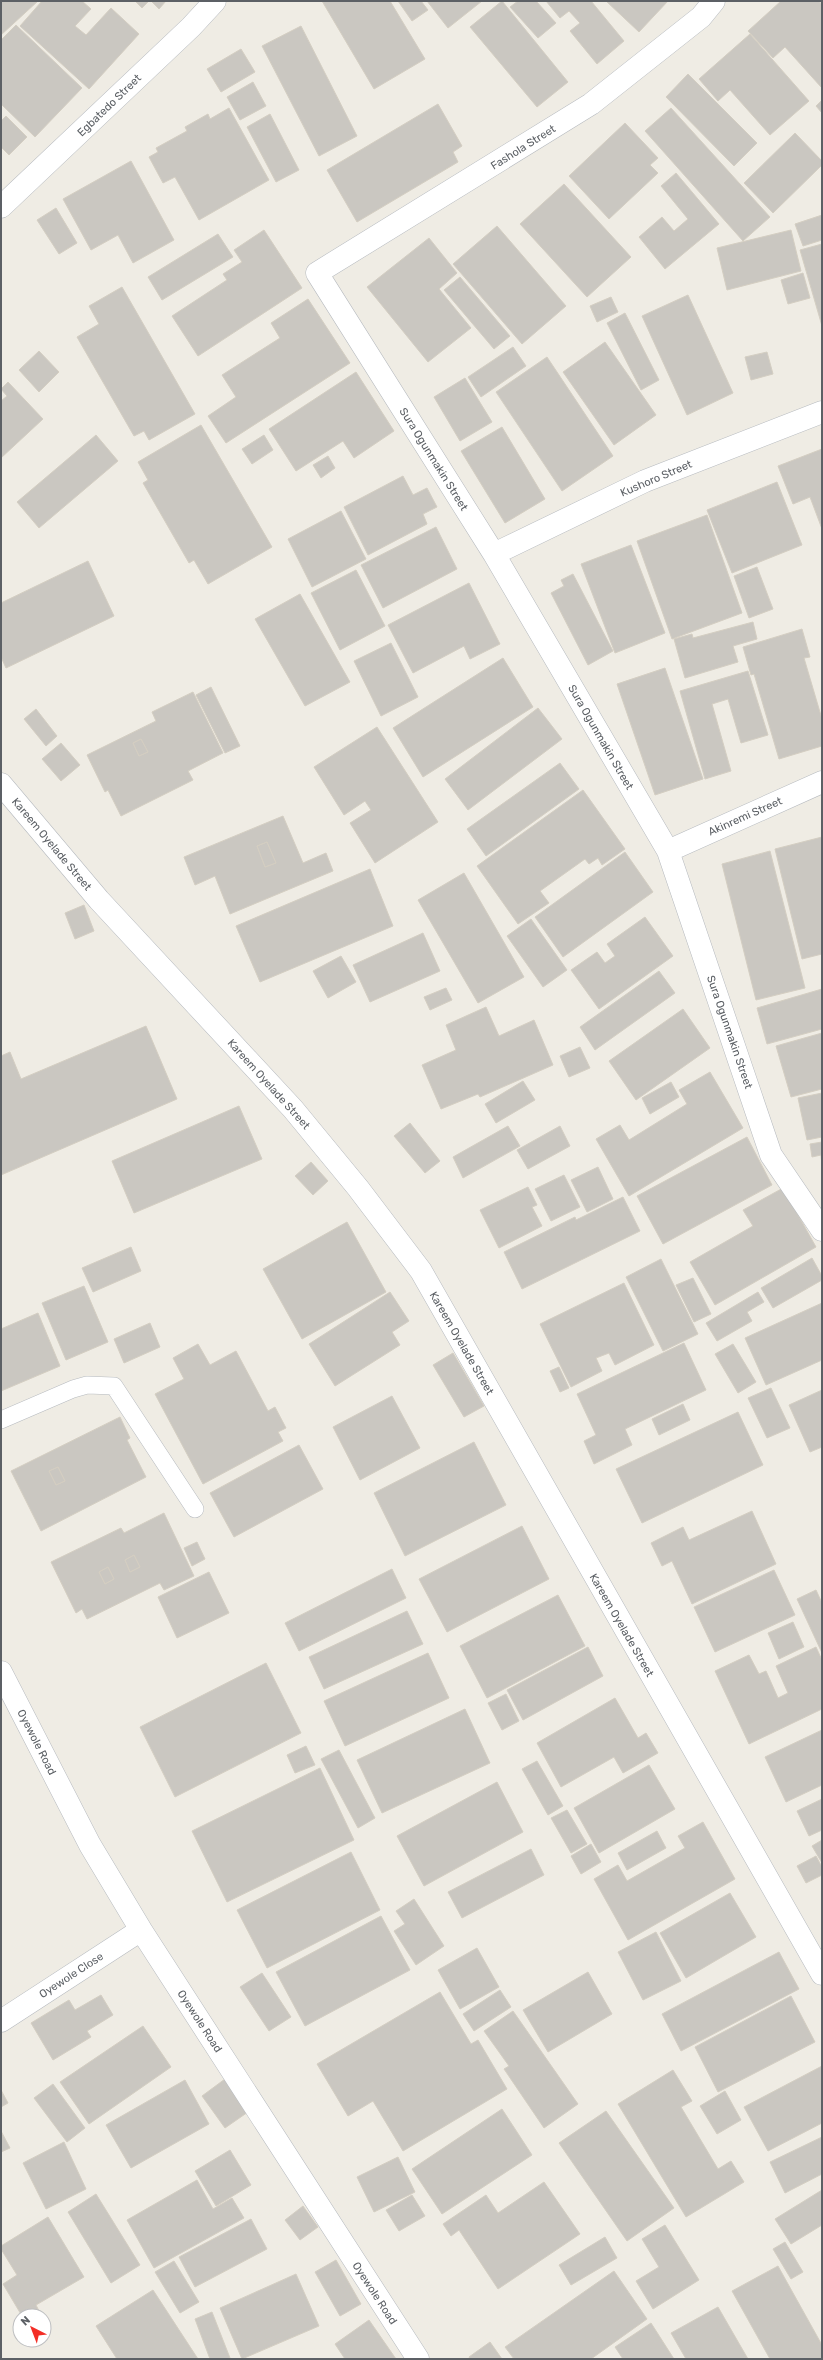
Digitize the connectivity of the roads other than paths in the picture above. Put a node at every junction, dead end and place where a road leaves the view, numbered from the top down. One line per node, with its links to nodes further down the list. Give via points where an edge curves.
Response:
1 (215, 1): 3 (street, Egbatedo Street, via 186,32)
2 (714, 1): 4 (street, Fashola Street, via 701,17 591,104)
3 (1, 207)
4 (317, 273): 6 (street, Sura Ogunmakin Street)
5 (822, 412): 6 (street, Kushoro Street, via 645,481)
6 (494, 554): 9 (street, Sura Ogunmakin Street)
7 (822, 782): 9 (street, Akinremi Street)
8 (1, 784): 15 (street, Kareem Oyelade Street, via 99,900 293,1109 358,1188 421,1271)
9 (668, 851): 10 (street, Sura Ogunmakin Street, via 772,1155)
10 (820, 1222)
11 (1, 1420): 12 (lane, via 73,1389 87,1385 114,1386)
12 (195, 1509)
13 (1, 1672): 14 (street, Oyewole Road, via 90,1845)
14 (141, 1930): 16 (street, Oyewole Close); 17 (street, Oyewole Road)
15 (822, 1974)
16 (1, 2021)
17 (418, 2359)

